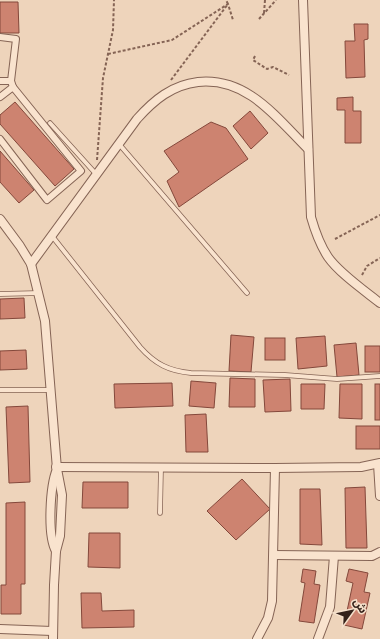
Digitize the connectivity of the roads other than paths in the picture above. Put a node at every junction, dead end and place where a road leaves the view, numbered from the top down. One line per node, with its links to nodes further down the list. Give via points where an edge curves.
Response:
1 (303, 0): 9 (street)
2 (0, 37): 4 (street, via 16,39)
3 (0, 81): 4 (street)
4 (12, 84): 5 (street); 7 (street, via 81,171 47,200)
5 (0, 97)
6 (50, 123): 10 (lane)
7 (0, 140)
8 (119, 144): 9 (street, via 151,103 169,91 189,83 210,81 231,85 247,93 261,103); 10 (street); 15 (lane)
9 (308, 149): 17 (street, via 311,217 318,239 329,258)
10 (96, 174): 12 (street)
11 (0, 219): 13 (street)
12 (52, 236): 13 (street); 18 (lane, via 150,358 176,372 337,379)
13 (31, 264): 14 (street)
14 (40, 293): 16 (lane); 20 (street, via 46,327)
15 (247, 293)
16 (0, 294)
17 (380, 303)
18 (380, 376)
19 (0, 390): 20 (lane)
20 (50, 390): 23 (street)
21 (379, 463): 24 (street, via 361,467); 25 (street)
22 (161, 466): 23 (street); 24 (street); 26 (lane)
23 (56, 468): 31 (street, via 51,494 52,540 56,551)
24 (275, 468): 28 (street)
25 (380, 496)
26 (160, 513)
27 (380, 552): 29 (street, via 372,556)
28 (274, 554): 29 (street); 32 (street, via 272,601 268,618)
29 (334, 556): 33 (street, via 331,603)
30 (0, 630): 31 (street)
31 (53, 635)
32 (257, 639)
33 (318, 639)

